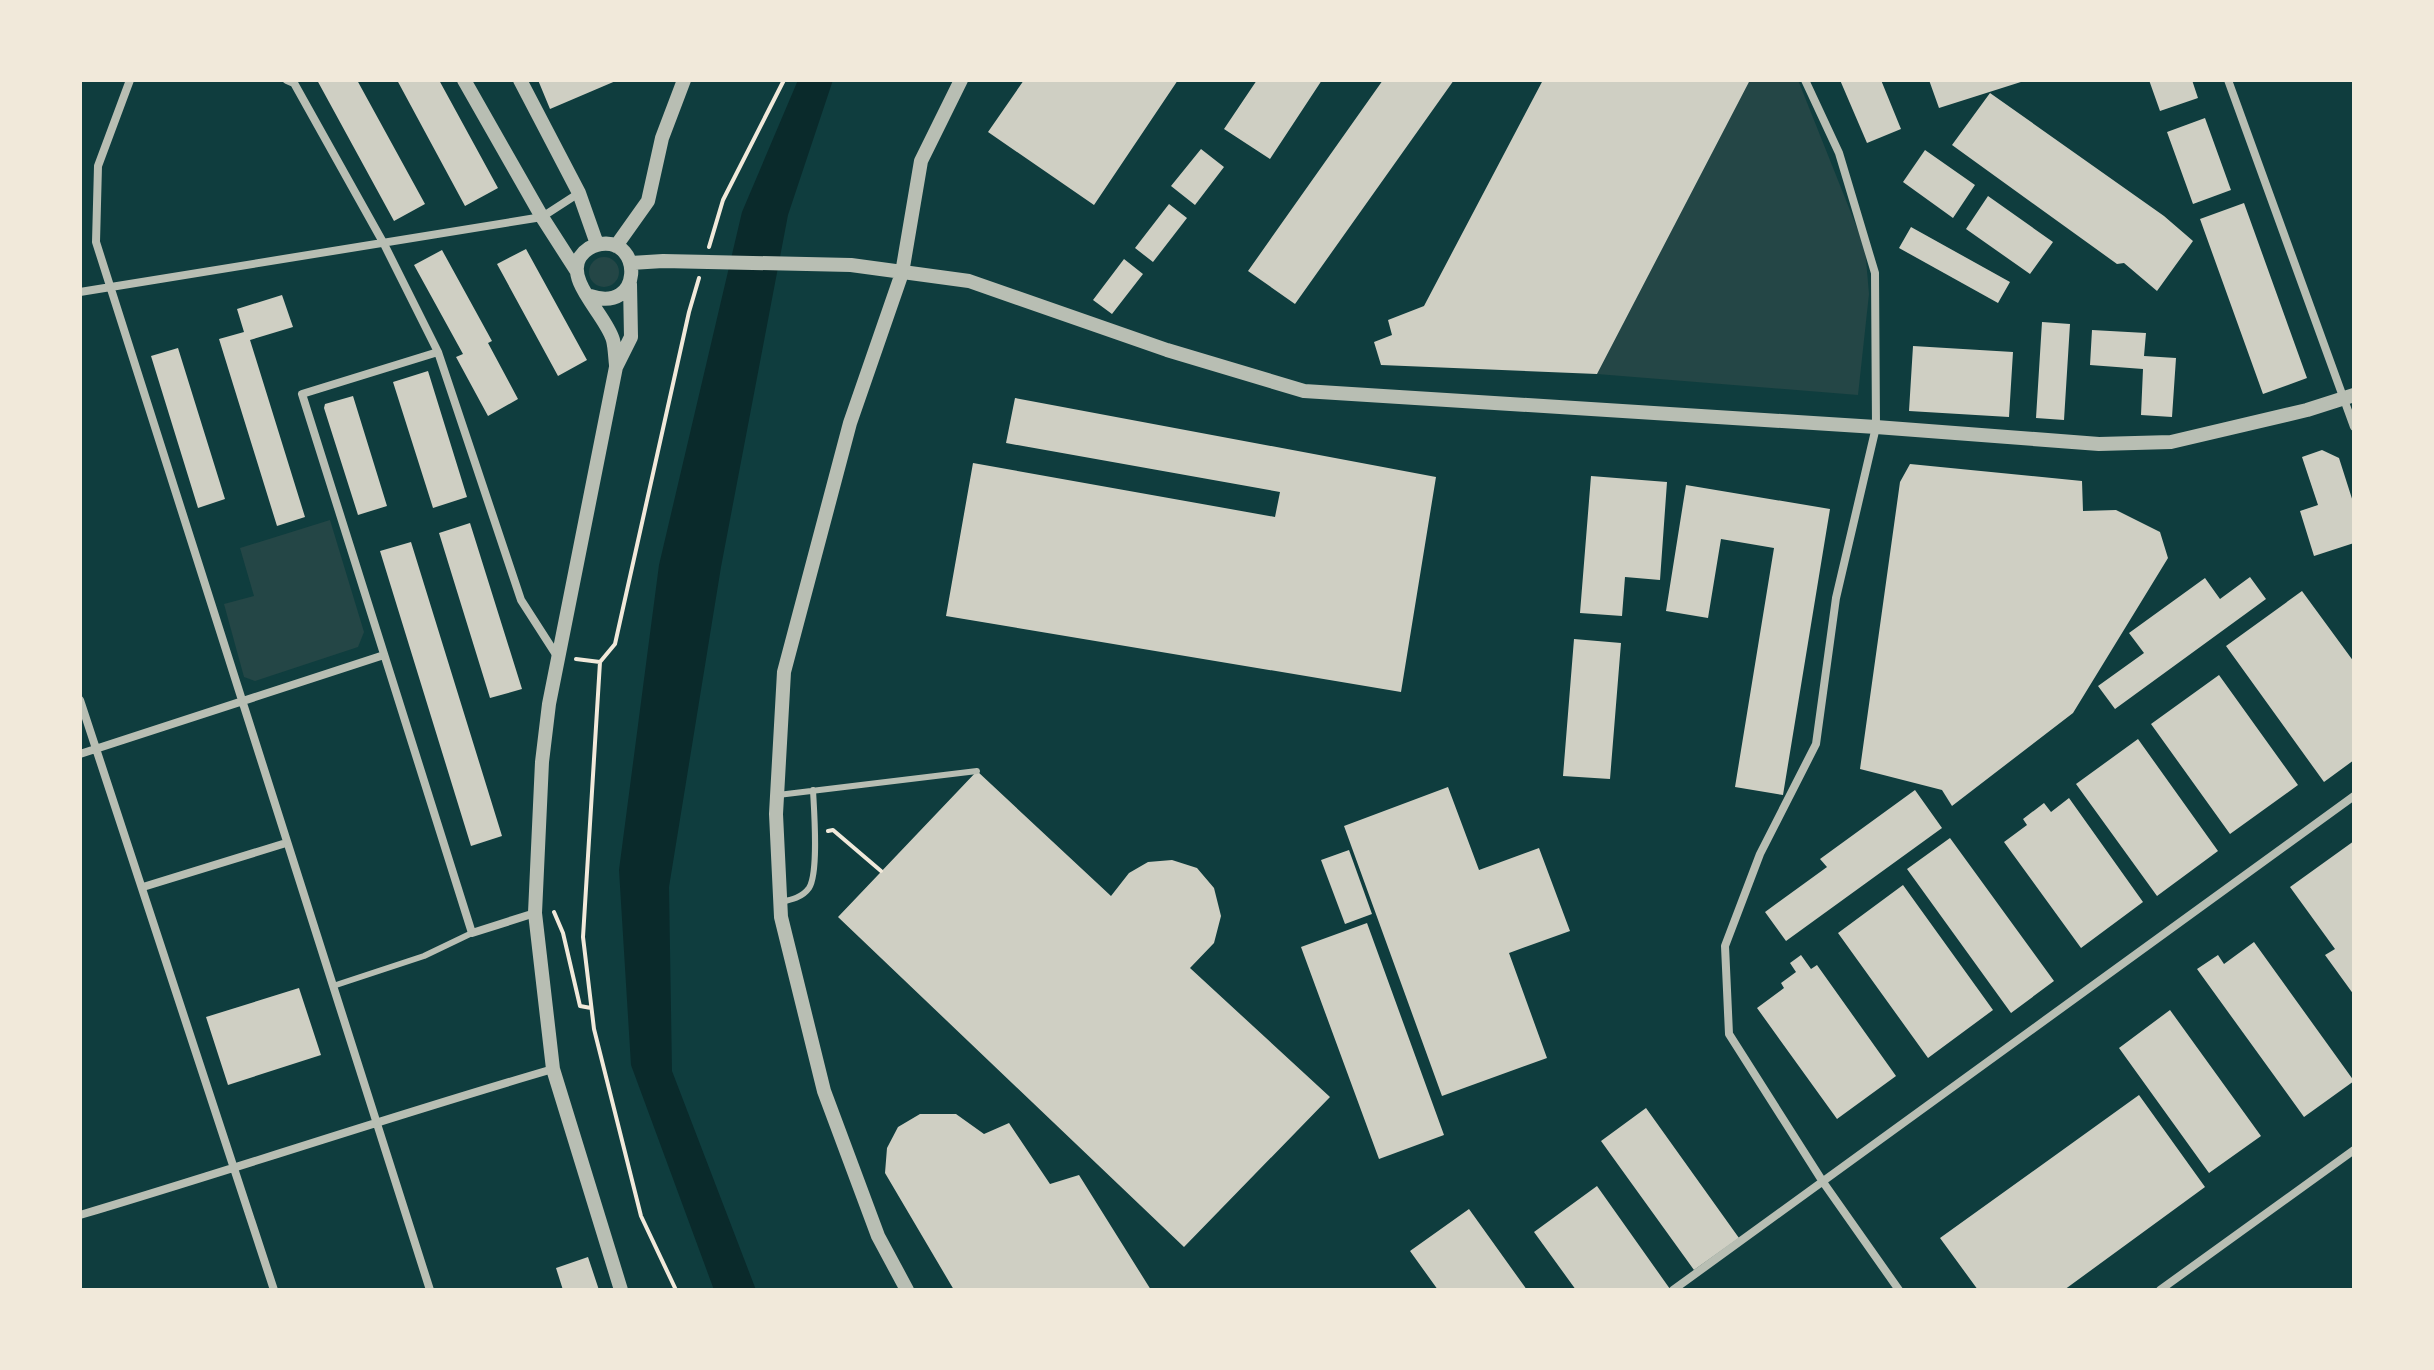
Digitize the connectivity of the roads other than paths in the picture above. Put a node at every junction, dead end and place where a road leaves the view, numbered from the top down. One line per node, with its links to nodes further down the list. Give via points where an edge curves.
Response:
1 (130, 80): 18 (street, via 98,166 96,242)
2 (287, 80): 11 (street, via 294,83)
3 (464, 80): 10 (street)
4 (520, 80): 9 (street)
5 (684, 80): 13 (street, via 662,138 648,201)
6 (961, 80): 16 (street, via 921,161)
7 (1805, 80): 24 (street, via 1839,153 1875,273)
8 (2228, 80): 23 (street)
9 (579, 193): 10 (street); 12 (street)
10 (542, 217): 11 (street); 15 (street)
11 (384, 244): 18 (street); 21 (street)
12 (597, 244): 13 (street); 15 (street, via 579,259)
13 (616, 246): 14 (street)
14 (631, 263): 16 (street, via 851,265); 17 (street)
15 (576, 270): 20 (street, via 579,285)
16 (902, 273): 24 (street, via 969,281 1304,391); 34 (street, via 850,423 784,672)
17 (630, 284): 20 (street, via 613,299); 22 (street, via 631,337)
18 (109, 288): 19 (street); 29 (street)
19 (80, 292)
20 (590, 296): 22 (street, via 613,339)
21 (438, 352): 26 (street, via 302,394); 27 (street, via 521,600)
22 (616, 367): 27 (street)
23 (2349, 397): 24 (street, via 2200,436 2144,444); 25 (street)
24 (1876, 427): 46 (street, via 1836,598 1816,744 1760,854 1725,946 1729,1034)
25 (2354, 427)
26 (384, 655): 29 (street); 40 (street)
27 (558, 657): 39 (street, via 542,762)
28 (80, 700): 30 (street)
29 (243, 702): 30 (street); 36 (street)
30 (95, 749): 31 (street); 37 (street)
31 (80, 754)
32 (977, 771): 33 (lane)
33 (813, 790): 34 (lane); 38 (lane, via 814,868 809,888)
34 (778, 795): 38 (street)
35 (2354, 796): 46 (street)
36 (286, 843): 37 (street); 41 (street)
37 (143, 887): 45 (street)
38 (780, 902): 51 (street, via 824,1091 878,1236)
39 (535, 913): 40 (street); 42 (street)
40 (472, 933): 41 (lane, via 424,956)
41 (333, 986): 43 (street)
42 (553, 1069): 43 (street); 50 (street)
43 (376, 1121): 45 (street); 49 (street)
44 (2354, 1150): 54 (street)
45 (236, 1168): 47 (street); 48 (street)
46 (1823, 1182): 52 (street); 53 (street)
47 (80, 1215)
48 (274, 1290)
49 (430, 1290)
50 (621, 1290)
51 (907, 1290)
52 (1673, 1290)
53 (1899, 1290)
54 (2160, 1290)

